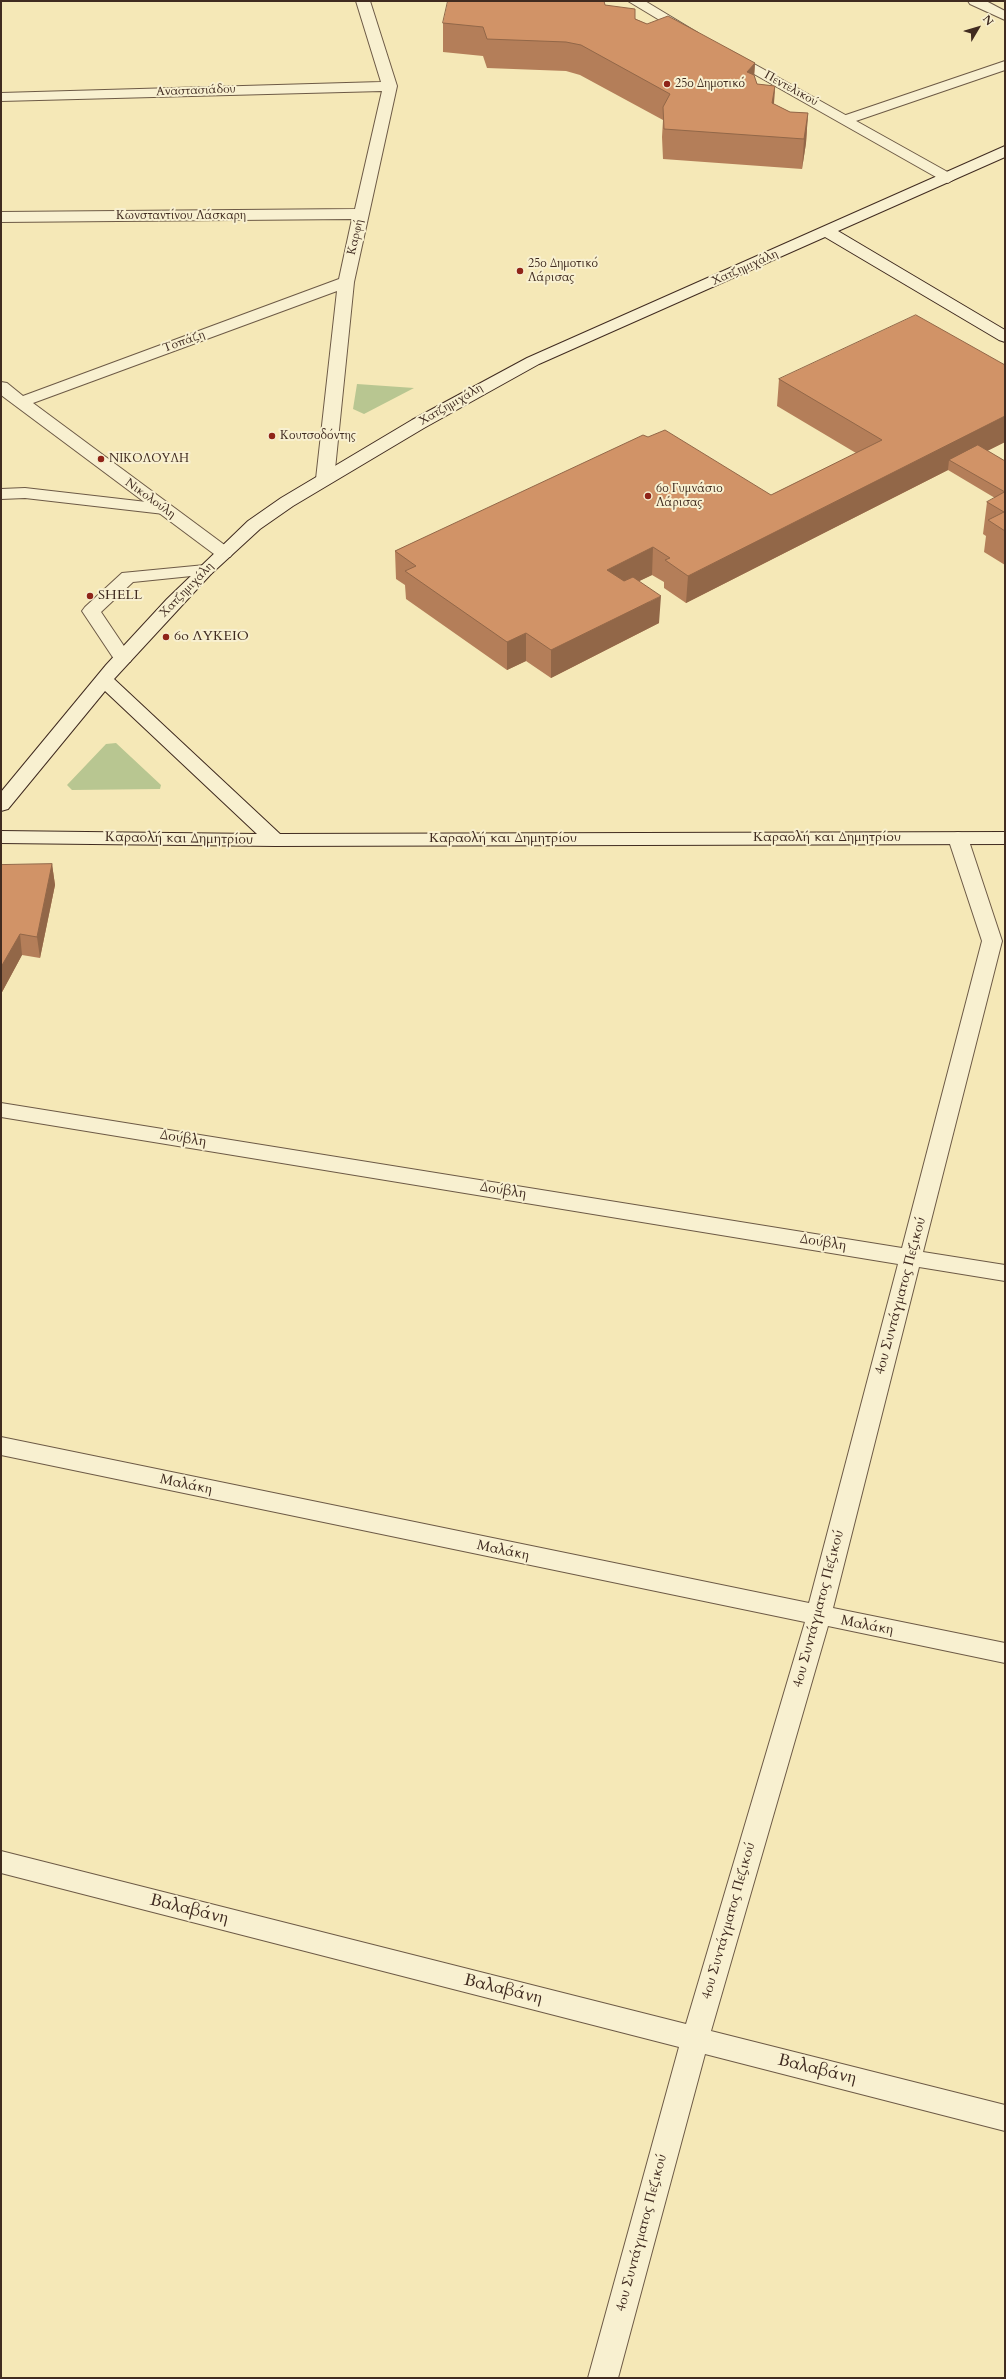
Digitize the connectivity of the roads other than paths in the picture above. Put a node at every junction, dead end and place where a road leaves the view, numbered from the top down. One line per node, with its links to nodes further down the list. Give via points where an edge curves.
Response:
1 (363, 1): 8 (street, Καρφή)
2 (635, 1): 5 (street)
3 (975, 1): 4 (street)
4 (1005, 16)
5 (702, 39)
6 (716, 47): 10 (street, Πεντελικού)
7 (1005, 65): 10 (street)
8 (390, 86): 9 (street, Αναστασιάδου); 13 (street, Καρφή)
9 (1, 97)
10 (845, 120): 12 (street, Πεντελικού)
11 (1005, 151): 12 (street, Χατζημιχάλη)
12 (948, 178): 15 (street, Χατζημιχάλη)
13 (362, 214): 14 (street, Κωνσταντίνου Λάσκαρη); 16 (street, Καρφή)
14 (1, 217)
15 (827, 232): 17 (street); 20 (street, Χατζημιχάλη, via 533,361)
16 (346, 282): 19 (street, Τοπάζη); 20 (street, Καρφή)
17 (1005, 337)
18 (1, 387): 19 (street, Νικολούλη)
19 (21, 402): 22 (street, Νικολούλη)
20 (325, 479): 23 (street, Χατζημιχάλη, via 263,518)
21 (1, 494): 22 (street, via 25,493)
22 (164, 509): 23 (street, Νικολούλη)
23 (224, 553): 24 (street, Χατζημιχάλη)
24 (205, 570): 25 (street, Χατζημιχάλη); 25 (street, via 128,577 91,611)
25 (123, 658): 26 (street, Χατζημιχάλη)
26 (104, 680): 27 (street, Χατζημιχάλη); 31 (street)
27 (1, 805)
28 (1, 837): 31 (street, Καραολή και Δημητρίου)
29 (958, 838): 30 (street, Καραολή και Δημητρίου); 31 (street, Καραολή και Δημητρίου); 32 (street, 4ου Συντάγματος Πεζικού)
30 (1005, 838)
31 (276, 840)
32 (998, 942): 34 (street, 4ου Συντάγματος Πεζικού)
33 (1, 1110): 34 (street, Δούβλη)
34 (911, 1258): 35 (street, Δούβλη); 37 (street, 4ου Συντάγματος Πεζικού)
35 (1005, 1273)
36 (1, 1446): 37 (street, Μαλάκη)
37 (818, 1616): 38 (street, Μαλάκη); 40 (street, 4ου Συντάγματος Πεζικού)
38 (1005, 1653)
39 (1, 1862): 40 (street, Βαλαβάνη)
40 (695, 2039): 41 (street, Βαλαβάνη); 42 (street, 4ου Συντάγματος Πεζικού)
41 (1005, 2118)
42 (603, 2378)

